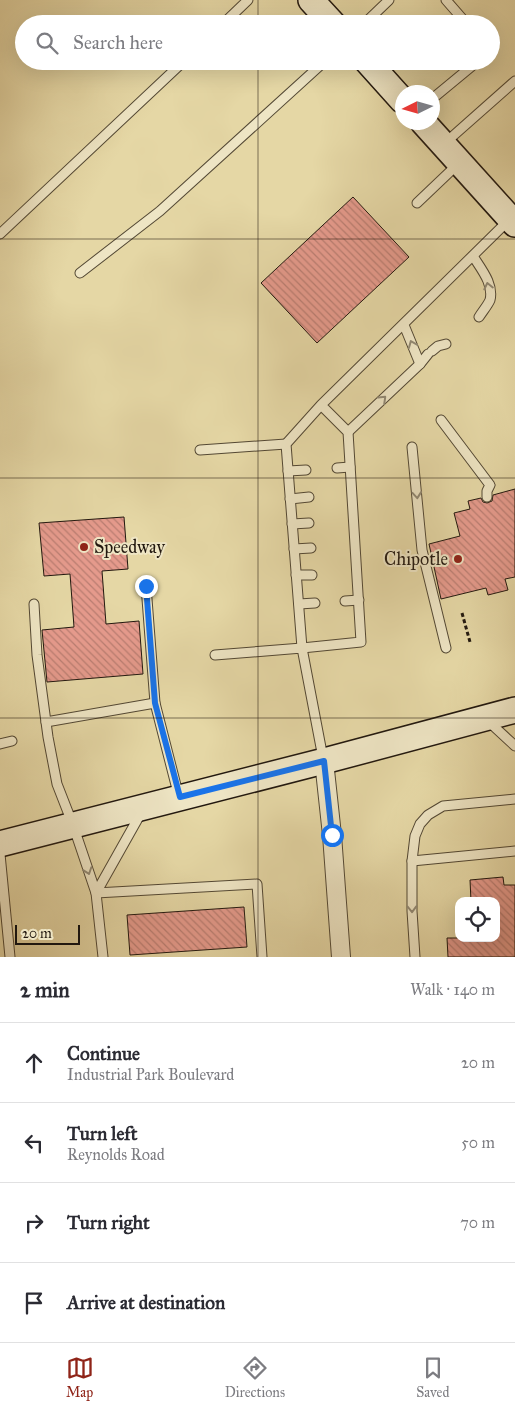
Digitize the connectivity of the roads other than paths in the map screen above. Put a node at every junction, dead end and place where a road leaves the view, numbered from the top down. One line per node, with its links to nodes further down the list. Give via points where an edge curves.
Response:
1 (248, 0): 5 (lane)
2 (311, 0): 6 (main road)
3 (389, 0): 7 (lane)
4 (446, 0): 8 (lane)
5 (233, 15)
6 (325, 15)
7 (373, 15)
8 (459, 15)
9 (174, 70): 20 (lane)
10 (314, 70): 22 (lane, via 160,211)
11 (375, 70): 14 (main road)
12 (467, 70): 15 (lane)
13 (515, 81): 17 (lane)
14 (395, 92)
15 (440, 92)
16 (429, 130): 17 (main road)
17 (451, 154): 18 (lane); 19 (main road)
18 (417, 203)
19 (513, 221): 21 (lane)
20 (0, 234)
21 (472, 256): 23 (lane, one-way to 21, via 490,301 491,289); 24 (lane)
22 (80, 273)
23 (479, 317)
24 (404, 325): 26 (lane, one-way to 24); 27 (lane)
25 (446, 344): 26 (lane, via 430,352)
26 (420, 364): 29 (lane, one-way to 26)
27 (321, 405): 29 (lane); 30 (lane)
28 (441, 420): 40 (lane, via 490,485)
29 (348, 432): 33 (lane)
30 (286, 444): 32 (lane); 36 (lane)
31 (412, 447): 57 (lane, one-way to 57, via 422,550)
32 (200, 450)
33 (350, 467): 34 (lane); 37 (lane)
34 (337, 468)
35 (306, 470): 36 (lane)
36 (288, 471): 41 (lane)
37 (352, 494): 38 (lane); 46 (lane, via 349,520)
38 (341, 495)
39 (309, 497): 41 (lane)
40 (487, 497)
41 (290, 498): 43 (lane)
42 (309, 523): 43 (lane)
43 (292, 524): 45 (lane)
44 (310, 548): 45 (lane)
45 (294, 549): 48 (lane)
46 (357, 572): 47 (lane); 51 (lane)
47 (347, 573)
48 (296, 575): 49 (lane); 55 (lane)
49 (312, 575)
50 (146, 586): 59 (lane)
51 (359, 600): 52 (lane); 56 (lane, via 362,642)
52 (345, 601)
53 (315, 603): 55 (lane)
54 (34, 604): 62 (lane)
55 (299, 604): 56 (lane)
56 (302, 648): 58 (lane); 66 (lane)
57 (446, 648)
58 (214, 655)
59 (155, 703): 62 (lane); 67 (lane)
60 (515, 710): 61 (main road)
61 (484, 718): 65 (lane); 66 (main road)
62 (46, 722): 70 (lane, via 57,784)
63 (12, 741): 64 (lane)
64 (0, 744)
65 (515, 746)
66 (324, 761): 67 (main road); 79 (street)
67 (180, 797): 69 (main road)
68 (515, 799): 74 (lane, via 443,806 428,815 415,836)
69 (145, 806): 70 (main road); 75 (lane)
70 (73, 825): 71 (main road); 75 (lane, one-way to 75)
71 (0, 844)
72 (515, 851): 74 (lane)
73 (0, 854): 76 (lane)
74 (412, 861): 80 (lane, one-way to 80)
75 (96, 893): 77 (lane); 78 (lane, via 257,884)
76 (10, 957)
77 (103, 957)
78 (262, 957)
79 (341, 957)
80 (414, 957)

